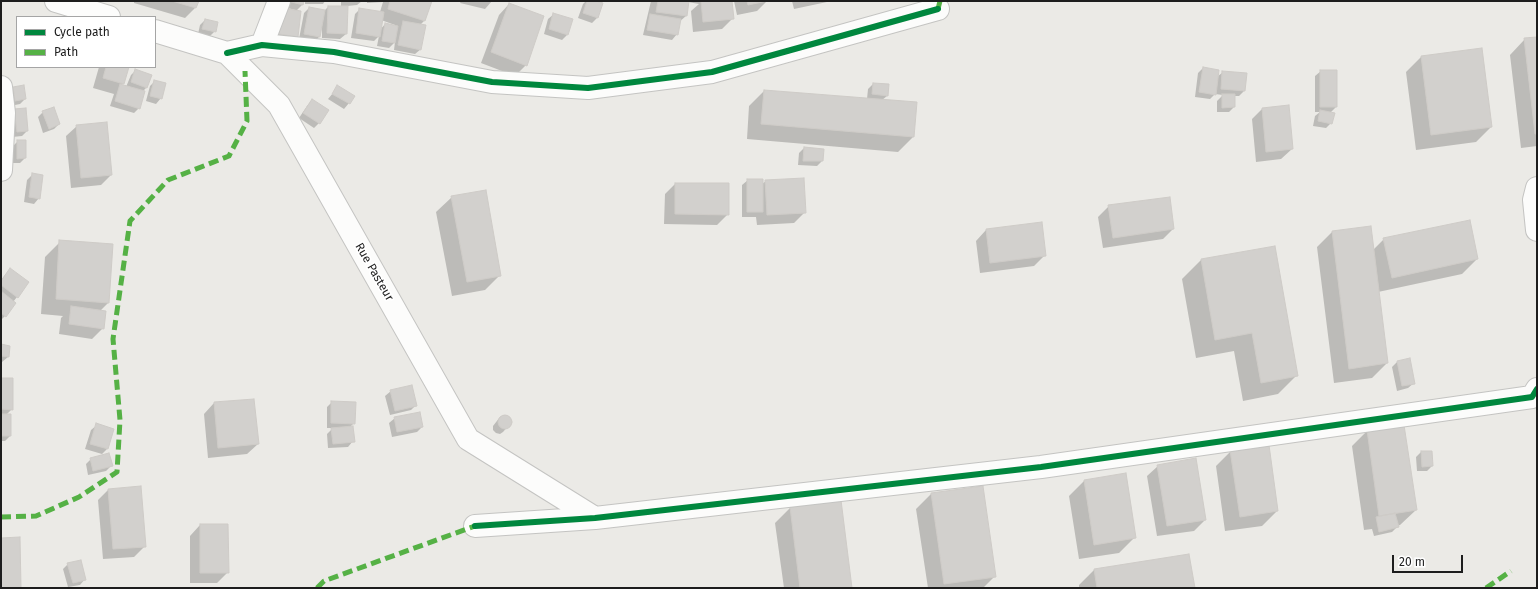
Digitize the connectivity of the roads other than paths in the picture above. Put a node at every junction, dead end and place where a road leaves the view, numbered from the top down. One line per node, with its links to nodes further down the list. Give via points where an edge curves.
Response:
1 (56, 1): 4 (street)
2 (279, 1): 6 (street)
3 (938, 9): 6 (street, via 712,72 588,88 492,82 334,52)
4 (106, 16)
5 (156, 31): 7 (street, Rue Pasteur)
6 (262, 45): 7 (street)
7 (228, 53): 13 (street, Rue Pasteur, via 279,105 468,438)
8 (1, 87): 9 (street, via 4,113)
9 (1, 170)
10 (1537, 188): 11 (street, via 1534,200)
11 (1537, 230)
12 (1537, 390): 13 (street, via 1532,397 1041,467)
13 (595, 518): 14 (street)
14 (475, 526)

